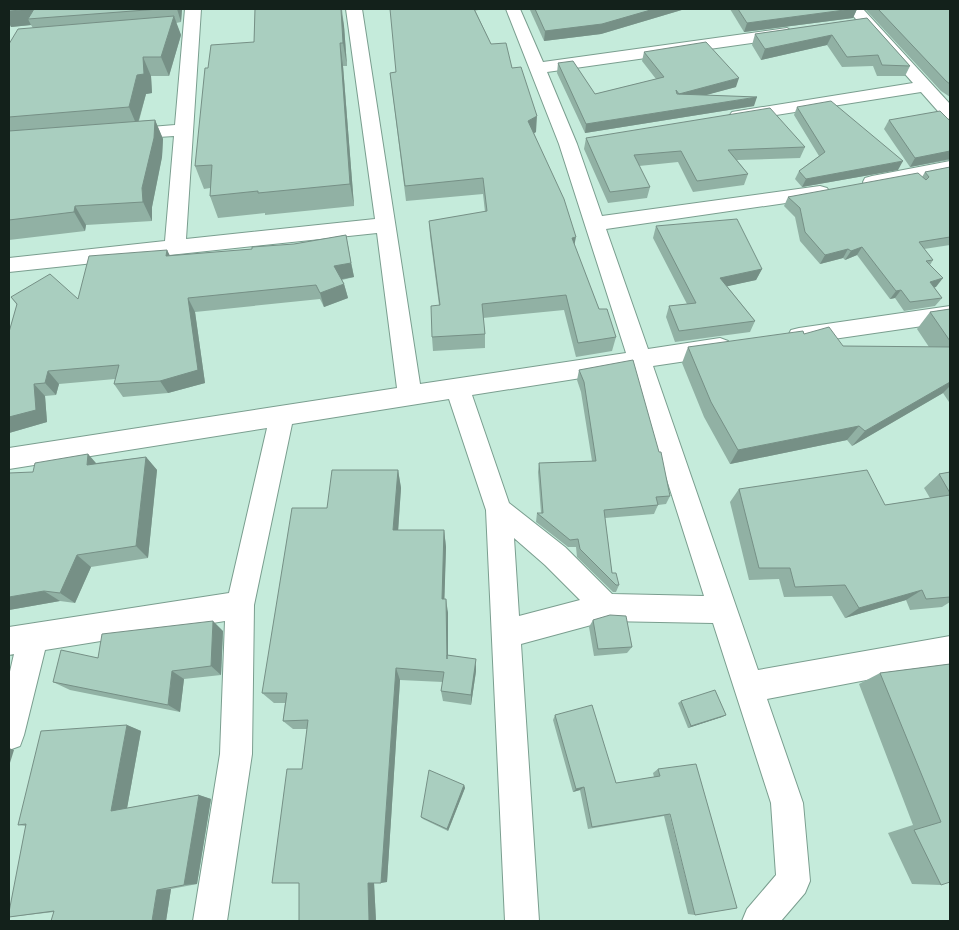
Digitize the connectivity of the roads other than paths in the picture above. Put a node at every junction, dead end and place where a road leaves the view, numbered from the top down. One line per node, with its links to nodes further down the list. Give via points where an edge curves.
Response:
1 (192, 9): 7 (street)
2 (354, 9): 22 (street)
3 (513, 9): 10 (street)
4 (855, 9): 5 (street)
5 (866, 22): 6 (street); 11 (street)
6 (847, 24)
7 (191, 28): 8 (street); 14 (street)
8 (172, 29)
9 (799, 31): 10 (street)
10 (537, 68): 17 (street)
11 (925, 86): 12 (street); 13 (street)
12 (950, 114)
13 (722, 119)
14 (184, 130): 15 (street); 23 (street)
15 (106, 136)
16 (588, 141): 17 (street)
17 (568, 144): 21 (street)
18 (950, 167): 19 (street)
19 (854, 186)
20 (834, 190): 21 (street)
21 (595, 224): 28 (street)
22 (386, 225): 23 (street); 30 (street)
23 (175, 247): 24 (street)
24 (9, 265)
25 (950, 314): 26 (street)
26 (776, 339)
27 (737, 344): 28 (street)
28 (640, 358): 29 (street); 36 (street)
29 (457, 387): 30 (street); 33 (street)
30 (410, 394): 31 (street)
31 (282, 414): 32 (street); 34 (street)
32 (9, 458)
33 (499, 510): 35 (street, via 555,556); 37 (street)
34 (240, 605): 38 (street); 42 (street, via 236,754)
35 (606, 607): 36 (street); 37 (street)
36 (723, 610): 40 (street)
37 (506, 634): 43 (street)
38 (21, 640): 41 (street)
39 (950, 650): 40 (street)
40 (749, 687): 44 (street, via 787,803 793,881)
41 (9, 735)
42 (210, 921)
43 (522, 921)
44 (759, 921)

